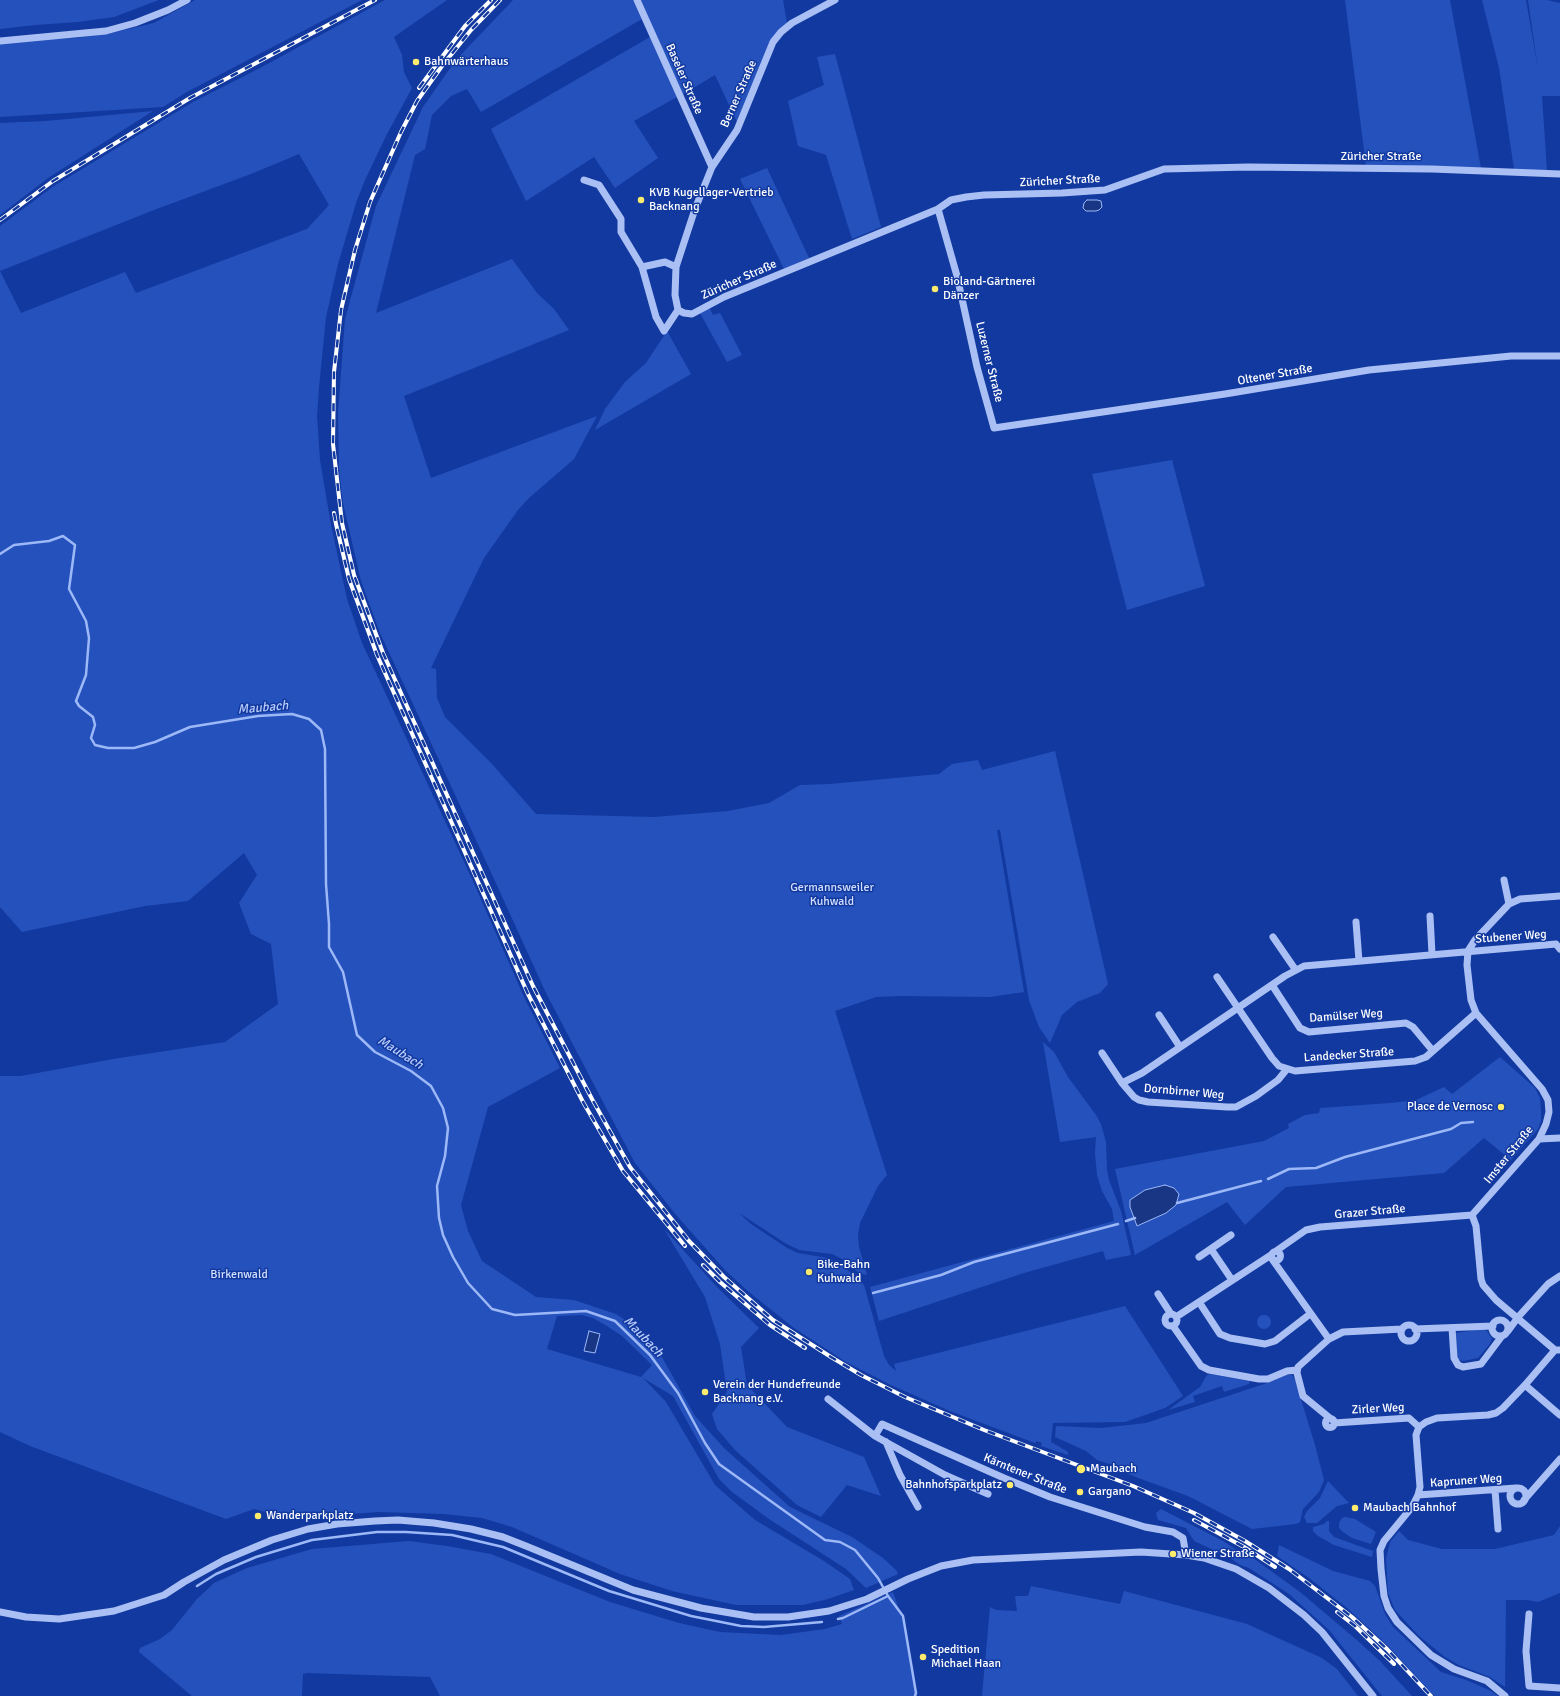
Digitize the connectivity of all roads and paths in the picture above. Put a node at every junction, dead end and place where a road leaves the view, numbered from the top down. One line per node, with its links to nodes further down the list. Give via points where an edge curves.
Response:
1 (187, 0): 4 (street, via 135,23 106,31)
2 (637, 0): 5 (street, Baseler Straße)
3 (835, 0): 5 (street, Berner Straße, via 792,23 773,42 737,130)
4 (0, 41)
5 (712, 167): 10 (street, Berner Straße)
6 (1560, 174): 8 (street, Züricher Straße, via 1425,168 1164,169 1105,190 984,194 951,200)
7 (584, 180): 9 (street, via 599,185 621,219 621,232)
8 (938, 209): 11 (street, Züricher Straße, via 724,297 692,314); 13 (street, Luzerner Straße)
9 (642, 267): 10 (street, via 666,262); 11 (street, via 656,317 664,330)
10 (676, 267): 11 (street, Berner Straße, via 675,295)
11 (678, 310)
12 (1560, 356): 13 (street, Oltener Straße, via 1511,356 1369,370)
13 (994, 428)
14 (1504, 880): 16 (street)
15 (1560, 896): 16 (street, via 1520,899)
16 (1509, 904): 21 (street, via 1485,927)
17 (1430, 916): 22 (street)
18 (1356, 922): 23 (street)
19 (1273, 937): 24 (street)
20 (1559, 946): 21 (street, Stubener Weg)
21 (1468, 951): 22 (street, Dornbirner Weg); 28 (street, Imster Straße, via 1468,985)
22 (1432, 954): 23 (street, Dornbirner Weg)
23 (1359, 961): 24 (street, Dornbirner Weg)
24 (1295, 969): 26 (street, Dornbirner Weg)
25 (1217, 977): 27 (street)
26 (1272, 985): 27 (street, Dornbirner Weg); 31 (street, Damülser Weg, via 1300,1028 1309,1032 1406,1023 1413,1027)
27 (1238, 1008): 30 (street, Dornbirner Weg); 33 (street, Landecker Straße, via 1272,1058 1279,1066)
28 (1476, 1013): 31 (street, Landecker Straße); 36 (street, Imster Straße, via 1546,1095 1548,1118)
29 (1159, 1015): 30 (street)
30 (1180, 1047): 34 (street, Dornbirner Weg, via 1142,1073)
31 (1433, 1051): 33 (street, Landecker Straße, via 1416,1061 1295,1071)
32 (1102, 1053): 34 (street, Dornbirner Weg)
33 (1287, 1069): 34 (street, Dornbirner Weg, via 1278,1080 1256,1096 1227,1108 1139,1100)
34 (1122, 1083)
35 (1560, 1138): 36 (street)
36 (1538, 1139): 37 (street, Imster Straße)
37 (1472, 1215): 40 (street, Grazer Straße, via 1306,1230); 48 (street, via 1476,1226 1483,1285)
38 (1231, 1235): 39 (street)
39 (1211, 1249): 41 (street); 43 (street)
40 (1273, 1255): 43 (street, Grazer Straße); 46 (street)
41 (1199, 1257)
42 (1559, 1278): 48 (street, via 1548,1284)
43 (1232, 1280): 45 (street, Grazer Straße)
44 (1158, 1294): 47 (street)
45 (1199, 1302): 46 (street, via 1220,1334 1265,1344 1275,1341); 47 (street, Grazer Straße)
46 (1310, 1314): 55 (street)
47 (1174, 1315): 49 (street, via 1177,1321); 49 (street, via 1166,1316 1165,1322)
48 (1517, 1318): 54 (street); 56 (street)
49 (1173, 1326): 57 (street, via 1201,1366 1209,1370 1259,1380)
50 (1493, 1326): 51 (street); 54 (street, via 1494,1333); 54 (street, via 1496,1322 1503,1321 1508,1326)
51 (1452, 1328): 53 (street); 54 (street, via 1454,1358 1458,1365 1463,1367 1481,1364)
52 (1402, 1329): 53 (street, via 1409,1326); 53 (street, via 1403,1338 1410,1341 1416,1336); 55 (street, via 1343,1332)
53 (1415, 1329)
54 (1505, 1333)
55 (1329, 1338): 57 (street, via 1299,1365)
56 (1558, 1350): 58 (street)
57 (1297, 1370): 61 (street, Zirler Weg, via 1303,1396 1333,1421 1409,1418)
58 (1525, 1385): 60 (street); 61 (street, via 1496,1413 1437,1418)
59 (828, 1399): 62 (street)
60 (1560, 1415)
61 (1419, 1427): 68 (street, via 1416,1435 1420,1487)
62 (875, 1436): 63 (street); 72 (street, Kärntener Straße, via 882,1424 1050,1497 1145,1527 1173,1532 1183,1538)
63 (886, 1442): 67 (street, via 945,1476); 70 (street, via 900,1476)
64 (1560, 1458): 69 (street)
65 (1516, 1488): 66 (street, Kapruner Weg); 69 (street, via 1524,1491); 69 (street, via 1510,1493 1512,1501 1519,1503)
66 (1495, 1490): 68 (street, Kapruner Weg); 71 (street)
67 (988, 1494)
68 (1418, 1495): 77 (street, via 1380,1550 1382,1585 1388,1608 1397,1622 1430,1654 1454,1669 1487,1681)
69 (1524, 1500)
70 (918, 1507)
71 (1498, 1529)
72 (1186, 1555): 73 (street, via 1141,1552 973,1560 941,1566 872,1597 835,1610 773,1618 736,1615 669,1601 632,1590 503,1537 452,1525 398,1520 337,1524 308,1529 272,1540 224,1560 164,1595 114,1611 59,1619); 76 (street, via 1236,1569 1269,1588 1293,1606 1331,1641)
73 (0, 1612)
74 (1529, 1614): 75 (street, via 1526,1651 1529,1686)
75 (1560, 1688)
76 (1373, 1696)
77 (1505, 1696)

